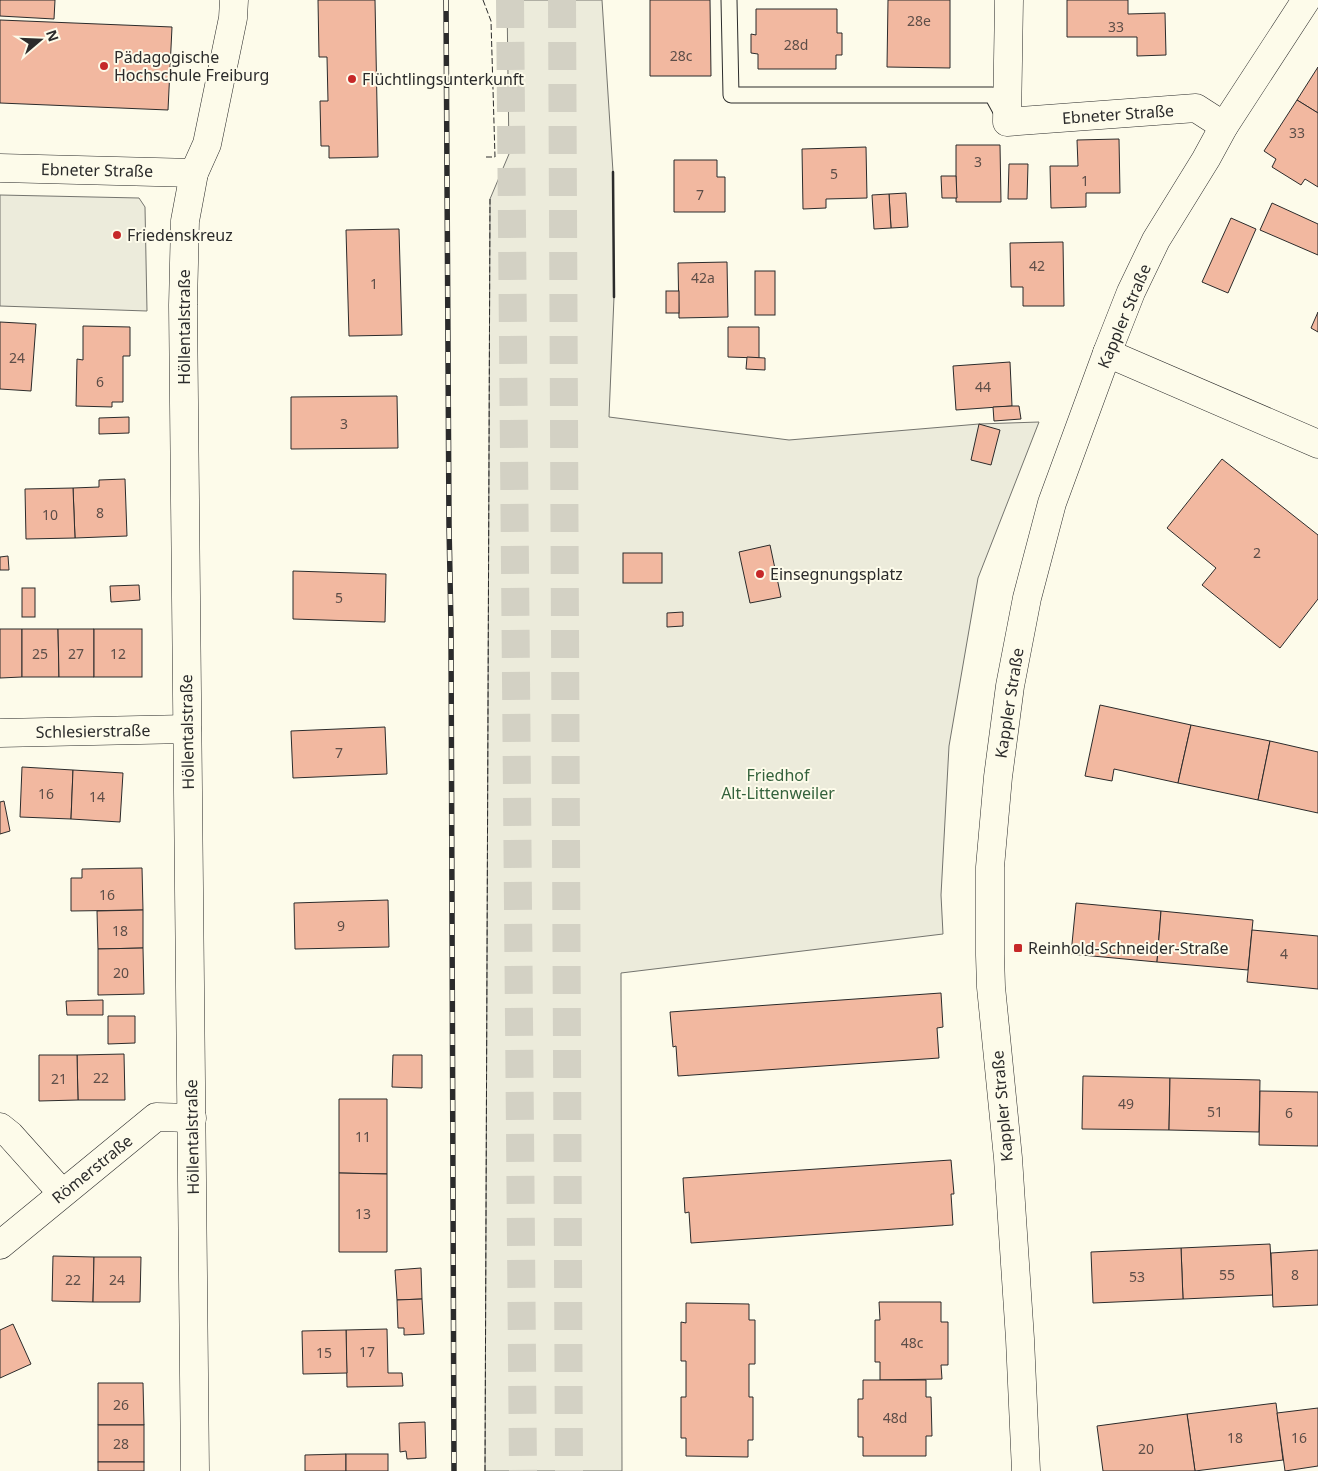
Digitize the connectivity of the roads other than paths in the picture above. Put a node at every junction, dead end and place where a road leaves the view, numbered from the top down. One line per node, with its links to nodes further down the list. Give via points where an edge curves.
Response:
1 (234, 0): 8 (street, Höllentalstraße, via 207,144)
2 (729, 0): 5 (lane, via 731,95 992,95)
3 (1009, 0): 5 (street)
4 (1306, 0): 6 (street, Kappler Straße)
5 (1008, 122): 6 (street, Ebneter Straße, via 1196,108)
6 (1224, 126): 9 (street, Kappler Straße, via 1156,240)
7 (0, 168): 8 (street, Ebneter Straße)
8 (194, 173): 11 (street, Höllentalstraße, via 184,221)
9 (1107, 353): 10 (street); 18 (street, Kappler Straße, via 1052,503 1027,598 1010,686 990,867 991,987 1009,1177)
10 (1318, 444)
11 (187, 729): 12 (street, Schlesierstraße); 13 (street, Höllentalstraße)
12 (0, 733)
13 (192, 1118): 15 (street, Römerstraße, via 156,1117); 17 (street, Höllentalstraße)
14 (0, 1127): 15 (street)
15 (62, 1193): 16 (street, Römerstraße)
16 (0, 1245)
17 (195, 1471)
18 (1026, 1471)

